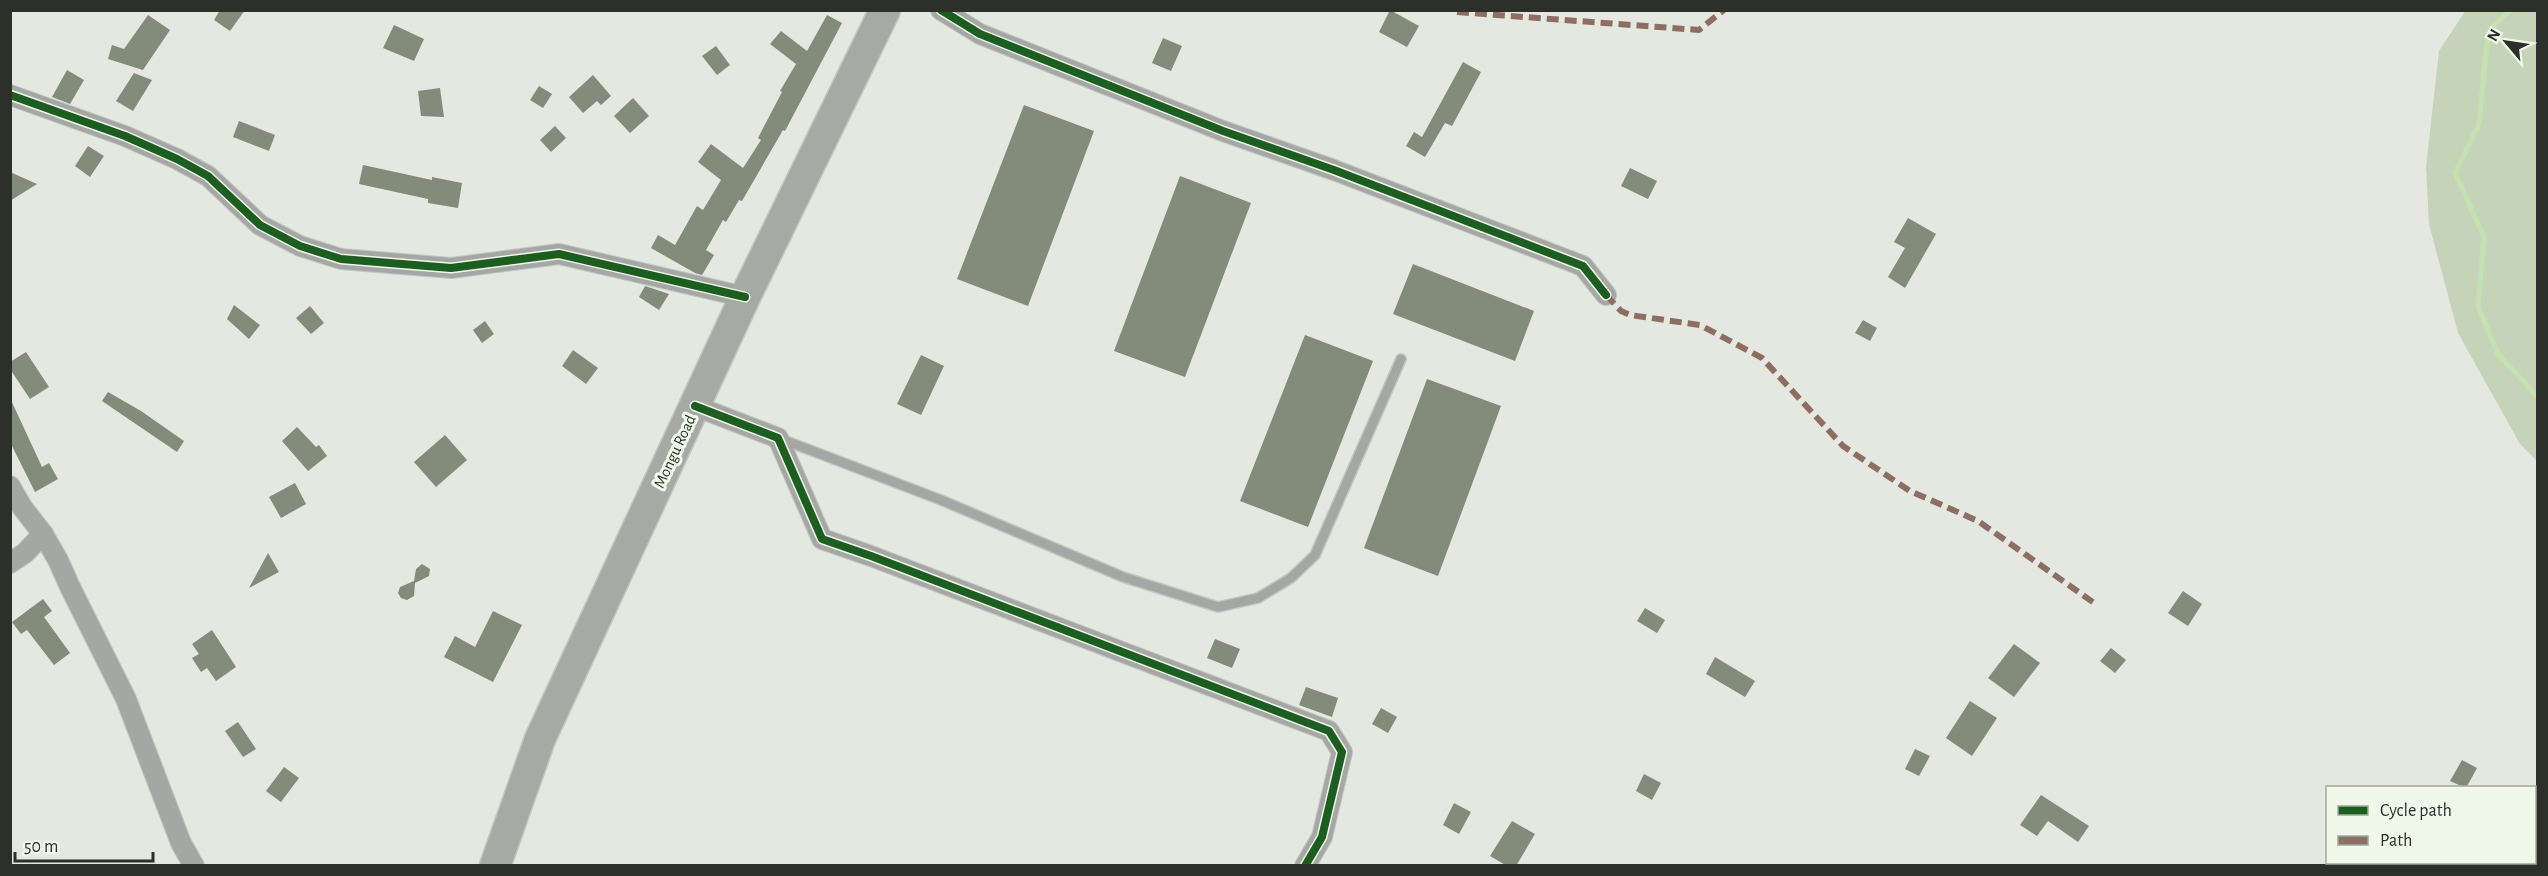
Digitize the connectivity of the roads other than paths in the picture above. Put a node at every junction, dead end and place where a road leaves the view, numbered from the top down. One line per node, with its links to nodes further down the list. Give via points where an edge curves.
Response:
1 (885, 10): 5 (main road, Mongu Road)
2 (941, 10): 4 (street, via 980,34 1223,131 1583,266)
3 (10, 95): 5 (street, via 177,159 208,176 260,225 300,246 340,259 451,268 559,254)
4 (1606, 295)
5 (746, 297): 7 (main road, Mongu Road)
6 (1401, 359): 8 (lane, via 1315,555 1291,578 1258,598 1218,607 1123,577)
7 (695, 406): 8 (street); 13 (main road, Mongu Road, via 540,739)
8 (778, 438): 14 (street, via 822,539 1329,731 1342,752 1322,837)
9 (10, 486): 10 (street)
10 (43, 534): 11 (street); 12 (street, via 126,699 181,843)
11 (10, 563)
12 (194, 866)
13 (495, 866)
14 (1305, 866)

